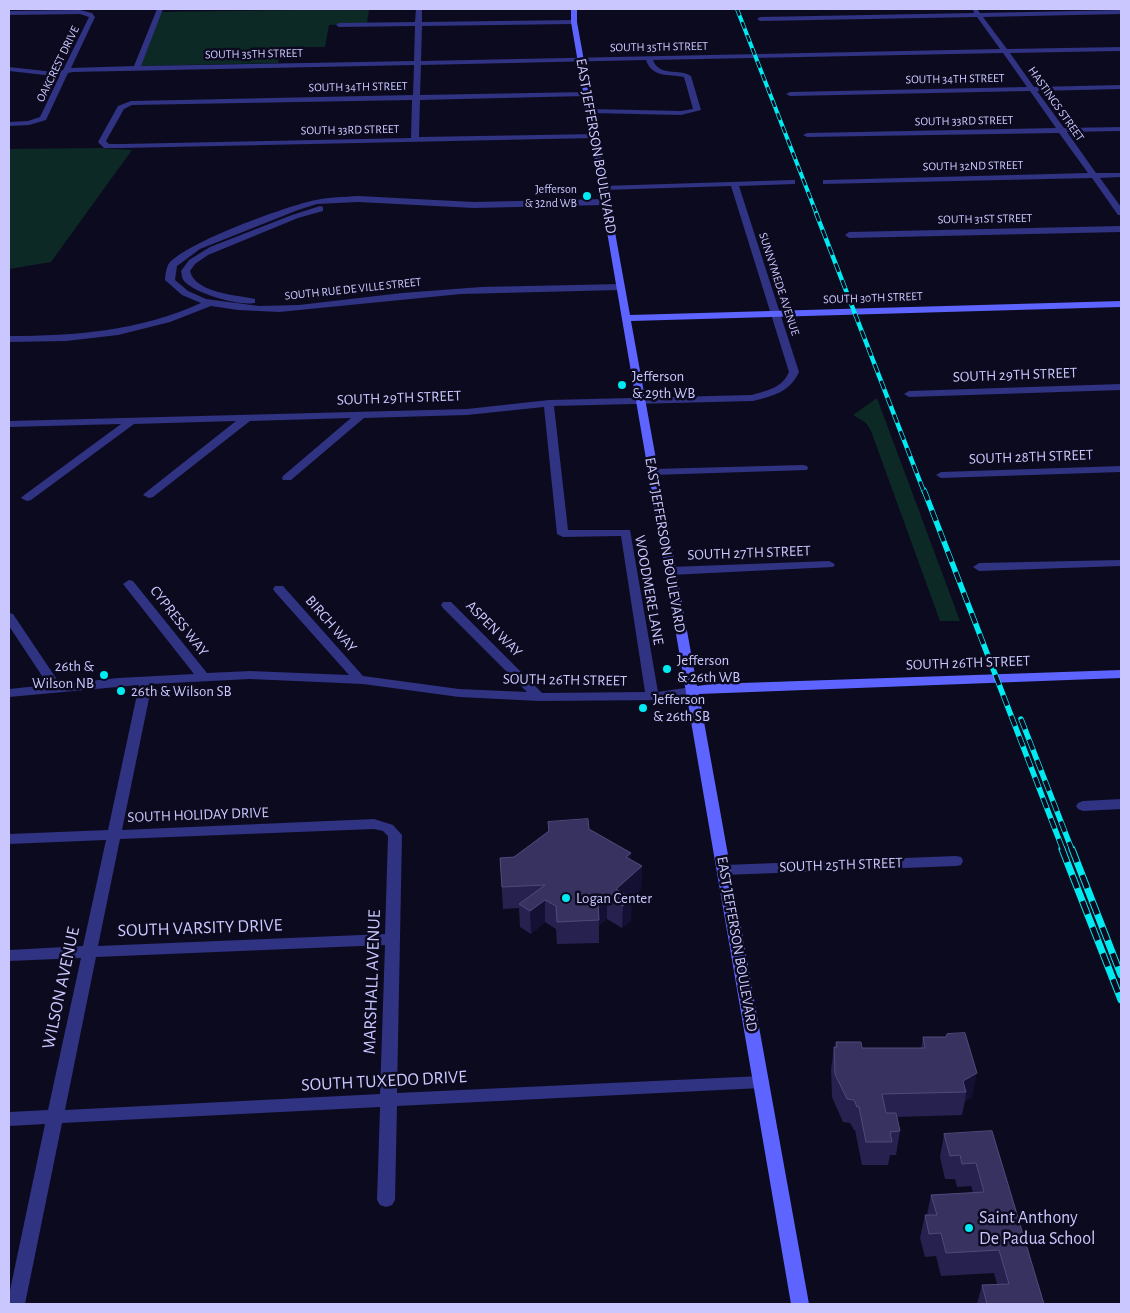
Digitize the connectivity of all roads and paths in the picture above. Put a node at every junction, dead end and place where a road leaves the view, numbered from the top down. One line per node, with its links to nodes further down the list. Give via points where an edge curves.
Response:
1 (160, 9): 17 (street)
2 (419, 9): 11 (street)
3 (567, 9): 9 (street, EAST JEFFERSON BOULEVARD)
4 (574, 9): 9 (street, EAST JEFFERSON BOULEVARD)
5 (975, 12): 6 (street); 8 (street); 13 (street, HASTINGS STREET)
6 (1121, 12)
7 (9, 14): 19 (street, OAKCREST DRIVE, via 85,13 92,17)
8 (760, 19)
9 (574, 22): 11 (street); 15 (street, EAST JEFFERSON BOULEVARD)
10 (339, 25): 11 (street)
11 (418, 25): 16 (street)
12 (1121, 49): 13 (street, SOUTH 35TH STREET)
13 (1004, 51): 14 (street, SOUTH 35TH STREET); 21 (street, HASTINGS STREET)
14 (649, 58): 15 (street, SOUTH 35TH STREET); 25 (street, via 655,70 687,76 698,108 695,111)
15 (580, 59): 16 (street, SOUTH 35TH STREET); 22 (street, EAST JEFFERSON BOULEVARD)
16 (417, 63): 17 (street, SOUTH 35TH STREET); 24 (street)
17 (137, 68): 19 (street, SOUTH 35TH STREET)
18 (9, 70): 19 (street, SOUTH 35TH STREET, via 47,74)
19 (66, 72): 26 (street, OAKCREST DRIVE, via 46,114 33,122)
20 (1121, 87): 21 (street, SOUTH 34TH STREET)
21 (1031, 88): 23 (street, SOUTH 34TH STREET); 28 (street, HASTINGS STREET)
22 (586, 94): 24 (street, SOUTH 34TH STREET); 25 (street, EAST JEFFERSON BOULEVARD)
23 (790, 94)
24 (416, 97): 31 (street); 32 (street, SOUTH 34TH STREET, via 131,103 121,108 103,137 102,142)
25 (590, 113): 30 (street, EAST JEFFERSON BOULEVARD)
26 (9, 124)
27 (1121, 129): 28 (street, SOUTH 33RD STREET)
28 (1061, 130): 29 (street, SOUTH 33RD STREET); 34 (street, HASTINGS STREET)
29 (807, 135)
30 (594, 136): 31 (street, SOUTH 33RD STREET); 38 (street, EAST JEFFERSON BOULEVARD)
31 (415, 140): 32 (street, SOUTH 33RD STREET)
32 (107, 146)
33 (1121, 175): 34 (street, SOUTH 32ND STREET)
34 (1094, 176): 36 (street, SOUTH 32ND STREET); 40 (street, HASTINGS STREET)
35 (792, 182): 37 (street)
36 (826, 182)
37 (734, 184): 38 (street); 47 (street, SUNNYMEDE AVENUE)
38 (603, 188): 39 (street, EAST JEFFERSON BOULEVARD)
39 (606, 205): 43 (street, EAST JEFFERSON BOULEVARD); 44 (street, SOUTH RUE DE VILLE STREET, via 471,212 338,206 313,211 205,253 192,262 186,272 191,284); 45 (street, SOUTH RUE DE VILLE STREET, via 474,205 358,199 304,205 197,247 172,265 170,280 175,287)
40 (1121, 213)
41 (1121, 229): 42 (street, SOUTH 31ST STREET)
42 (849, 235)
43 (619, 283): 44 (street, SOUTH RUE DE VILLE STREET, via 434,285 287,302); 45 (street, SOUTH RUE DE VILLE STREET, via 455,291 287,310 257,310); 48 (street, EAST JEFFERSON BOULEVARD)
44 (222, 296): 45 (street)
45 (209, 302): 49 (street, via 168,319 120,332 85,337)
46 (1121, 304): 47 (street, SOUTH 30TH STREET)
47 (776, 313): 48 (street, SOUTH 30TH STREET); 51 (street, SUNNYMEDE AVENUE, via 794,372 792,379)
48 (626, 318): 53 (street, EAST JEFFERSON BOULEVARD)
49 (9, 339)
50 (1121, 387): 52 (street, SOUTH 29TH STREET)
51 (782, 388): 53 (street, SOUTH 29TH STREET, via 753,398)
52 (909, 394)
53 (640, 400): 54 (street, SOUTH 29TH STREET); 61 (street, EAST JEFFERSON BOULEVARD)
54 (549, 403): 55 (street, SOUTH 29TH STREET, via 483,411); 81 (street, WOODMERE LANE, via 563,534 626,532)
55 (362, 414): 56 (street, SOUTH 29TH STREET); 63 (street)
56 (248, 417): 57 (street, SOUTH 29TH STREET); 64 (street)
57 (133, 420): 58 (street, SOUTH 29TH STREET); 65 (street)
58 (11, 425)
59 (804, 468): 61 (street)
60 (1121, 469): 62 (street, SOUTH 28TH STREET)
61 (653, 472): 69 (street, EAST JEFFERSON BOULEVARD)
62 (941, 475)
63 (287, 478)
64 (149, 495)
65 (27, 498)
66 (1121, 564): 68 (street)
67 (829, 565): 69 (street, SOUTH 27TH STREET)
68 (979, 568)
69 (670, 571): 79 (street, EAST JEFFERSON BOULEVARD)
70 (129, 584): 75 (street, CYPRESS WAY)
71 (279, 589): 76 (street, BIRCH WAY)
72 (447, 605): 82 (street, ASPEN WAY)
73 (9, 617): 78 (street)
74 (1121, 674): 79 (street, SOUTH 26TH STREET)
75 (203, 677): 76 (street, SOUTH 26TH STREET); 77 (street, SOUTH 26TH STREET)
76 (358, 679): 82 (street, SOUTH 26TH STREET, via 459,693)
77 (146, 680): 78 (street, SOUTH 26TH STREET); 86 (street, WILSON AVENUE)
78 (56, 688): 80 (street, SOUTH 26TH STREET)
79 (691, 691): 81 (street, SOUTH 26TH STREET); 89 (street, EAST JEFFERSON BOULEVARD)
80 (9, 692)
81 (652, 696): 82 (street, SOUTH 26TH STREET)
82 (538, 697)
83 (1121, 804): 84 (street)
84 (1083, 806)
85 (388, 828): 86 (street, SOUTH HOLIDAY DRIVE, via 374,824); 90 (street, MARSHALL AVENUE, via 395,835)
86 (114, 834): 87 (street, SOUTH HOLIDAY DRIVE); 91 (street, WILSON AVENUE)
87 (9, 839)
88 (956, 861): 89 (street, SOUTH 25TH STREET)
89 (725, 870): 93 (street, EAST JEFFERSON BOULEVARD)
90 (393, 939): 91 (street, SOUTH VARSITY DRIVE); 94 (street, MARSHALL AVENUE)
91 (89, 952): 92 (street, SOUTH VARSITY DRIVE); 95 (street, WILSON AVENUE)
92 (9, 955)
93 (761, 1082): 94 (street, SOUTH TUXEDO DRIVE); 99 (street, EAST JEFFERSON BOULEVARD)
94 (388, 1100): 95 (street, SOUTH TUXEDO DRIVE); 97 (street, MARSHALL AVENUE)
95 (54, 1117): 96 (street, SOUTH TUXEDO DRIVE); 98 (street, WILSON AVENUE)
96 (9, 1119)
97 (386, 1200)
98 (16, 1304)
99 (800, 1304)

